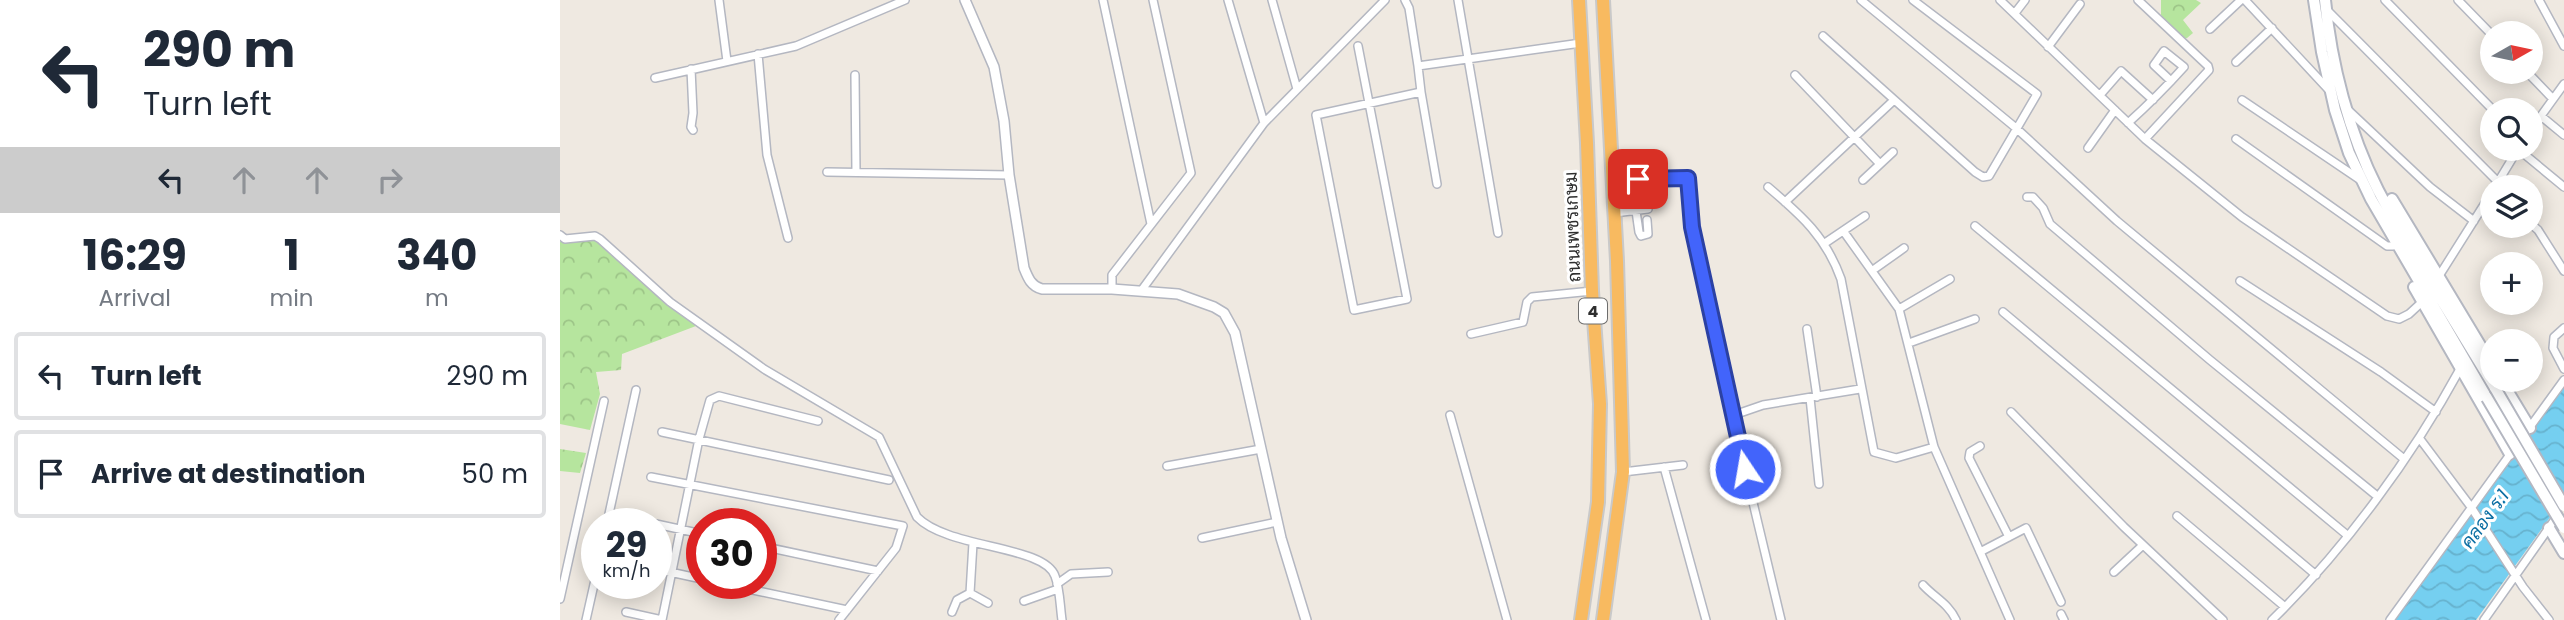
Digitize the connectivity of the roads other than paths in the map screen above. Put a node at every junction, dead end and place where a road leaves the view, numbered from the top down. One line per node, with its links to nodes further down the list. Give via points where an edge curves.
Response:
1 (719, 0): 36 (street)
2 (905, 0): 34 (street, via 796,46)
3 (965, 0): 75 (street, via 994,67)
4 (1103, 0): 93 (street)
5 (1153, 0): 93 (street, via 1191,173)
6 (1228, 0): 60 (street)
7 (1272, 0): 46 (street)
8 (1385, 0): 46 (street)
9 (1405, 0): 38 (street)
10 (1458, 0): 35 (street)
11 (1579, 0): 30 (highway, ถนนเพชรเกษม / 4)
12 (1603, 0): 77 (highway, 4)
13 (1861, 0): 62 (street)
14 (1913, 0): 62 (street, via 2037,93)
15 (2000, 0): 25 (street)
16 (2025, 0): 25 (street)
17 (2137, 0): 66 (street, via 2209,70)
18 (2243, 0): 27 (street); 28 (street)
19 (2314, 0): 48 (main road)
20 (2385, 0): 50 (street)
21 (2458, 0): 26 (street)
22 (2539, 0): 32 (street)
23 (2080, 4): 33 (street)
24 (2325, 4): 56 (main road); 76 (street)
25 (2015, 13): 33 (street)
26 (2480, 23)
27 (2272, 28): 37 (street); 48 (street)
28 (2210, 29)
29 (1824, 36): 54 (street)
30 (1581, 43): 35 (street); 110 (highway, ถนนเพชรเกษม / 4)
31 (1358, 46): 55 (street)
32 (2564, 46)
33 (2048, 47): 49 (street)
34 (758, 54): 36 (street); 98 (street, via 767,155)
35 (1466, 60): 38 (street); 96 (street)
36 (727, 61): 39 (street)
37 (2236, 62)
38 (1418, 66): 47 (street)
39 (691, 69): 42 (street); 63 (street)
40 (855, 75): 74 (street)
41 (1795, 75): 65 (street)
42 (655, 78)
43 (2171, 81): 52 (street)
44 (2539, 84): 51 (street)
45 (2564, 84): 51 (street)
46 (1297, 89): 60 (street)
47 (1421, 92): 55 (street); 80 (street)
48 (2331, 92): 79 (main road)
49 (2100, 95): 52 (street, via 2121,71); 57 (street)
50 (2481, 98)
51 (2553, 99): 58 (street)
52 (2153, 100): 61 (street)
53 (2242, 100): 79 (street)
54 (1893, 101): 62 (street, via 1983,177 1993,171); 65 (street)
55 (1369, 103): 55 (street, via 1407,299 1354,310 1316,115)
56 (2346, 107): 68 (main road); 92 (street, via 2430,187)
57 (2115, 110): 61 (street); 69 (street)
58 (2543, 113)
59 (2543, 118): 64 (street)
60 (1265, 123): 109 (street)
61 (2128, 123): 66 (street)
62 (2016, 128): 143 (street, via 2118,220)
63 (694, 130)
64 (2564, 135)
65 (1854, 136): 72 (street); 85 (street)
66 (2145, 139): 111 (street, via 2242,217 2388,316 2399,319)
67 (2236, 139): 101 (street)
68 (2360, 146): 105 (main road); 120 (main road, via 2378,189)
69 (2088, 148)
70 (1893, 152): 72 (street)
71 (2533, 161): 82 (street)
72 (1881, 164): 78 (street)
73 (827, 172): 74 (street)
74 (856, 172): 75 (street)
75 (1009, 175): 108 (street, via 1024,268 1032,284 1042,289)
76 (2487, 175)
77 (1613, 180): 89 (highway, 4); 133 (street, via 1688,178 1692,227)
78 (1863, 180)
79 (2362, 181): 84 (main road)
80 (1437, 184)
81 (1768, 187): 85 (street)
82 (2564, 187)
83 (2027, 197): 152 (street, via 2043,208 2050,224)
84 (2371, 200): 101 (main road); 160 (main road, bridge)
85 (1785, 202): 100 (street)
86 (1648, 209): 87 (street)
87 (1636, 211): 89 (street); 91 (street, via 1641,236 1648,234)
88 (2480, 211): 92 (street)
89 (1615, 213): 147 (highway, 4)
90 (1864, 216): 95 (street)
91 (1647, 220)
92 (2474, 221): 105 (street)
93 (1151, 225): 108 (street, via 1112,275)
94 (1975, 226): 163 (street)
95 (1844, 232): 100 (street); 103 (street)
96 (1498, 233)
97 (560, 235): 166 (street, via 600,239 670,302 764,369 879,437 918,517 927,527)
98 (788, 238)
99 (2543, 238): 104 (street)
100 (1825, 243): 124 (street, via 1841,279)
101 (2393, 246): 111 (main road)
102 (1904, 248): 103 (street)
103 (1873, 270): 112 (street)
104 (2564, 271)
105 (2439, 276): 119 (main road)
106 (1950, 279): 112 (street)
107 (2240, 281): 131 (street)
108 (1112, 289): 109 (street)
109 (1141, 291): 141 (street, via 1178,294 1224,313 1235,332)
110 (1592, 291): 117 (street, via 1532,297 1522,322); 198 (highway, ถนนเพชรเกษม / 4, via 1600,404 1598,502)
111 (2422, 302): 121 (main road)
112 (1899, 309): 118 (street)
113 (2003, 312): 175 (street)
114 (1975, 319): 118 (street)
115 (2564, 328): 122 (street, via 2554,337 2553,348)
116 (1807, 330): 128 (street)
117 (1471, 334)
118 (1909, 343): 140 (street)
119 (2480, 345)
120 (2480, 355)
121 (2460, 369): 131 (street); 142 (main road)
122 (2564, 369)
123 (2564, 380): 135 (street)
124 (1860, 389): 128 (street); 140 (street, via 1874,452 1896,458)
125 (636, 390): 155 (street)
126 (2502, 392): 153 (main road, bridge)
127 (2504, 392): 135 (main road)
128 (1813, 397): 133 (street); 151 (street)
129 (604, 401): 182 (street)
130 (2011, 412): 167 (street)
131 (2436, 412): 138 (street)
132 (1450, 415): 197 (street)
133 (1734, 415): 201 (street)
134 (818, 421): 137 (street, via 716,396 710,400)
135 (2530, 428): 142 (street)
136 (662, 432): 137 (street)
137 (699, 439): 149 (street); 150 (street)
138 (2420, 439): 143 (street); 154 (street)
139 (1980, 446): 164 (street, via 1969,458)
140 (1934, 447): 169 (street)
141 (1261, 449): 145 (street); 157 (street)
142 (2510, 454): 154 (street)
143 (2404, 459): 152 (street)
144 (1683, 465): 146 (street)
145 (1167, 466)
146 (1664, 467): 147 (street); 200 (street)
147 (1623, 472): 199 (highway, 4)
148 (651, 477): 150 (street)
149 (889, 480)
150 (690, 484): 161 (street); 171 (street, via 903,526 896,548)
151 (1819, 484)
152 (2377, 496): 163 (street)
153 (2564, 506): 159 (street)
154 (2471, 507): 177 (street); 206 (street)
155 (610, 508)
156 (2177, 516): 188 (street)
157 (1277, 522): 165 (street); 196 (street)
158 (672, 527): 161 (street)
159 (2549, 527): 170 (main road); 177 (street)
160 (2564, 528)
161 (681, 529): 162 (street); 174 (street)
162 (686, 530)
163 (2347, 535): 175 (street)
164 (2009, 537): 169 (street); 186 (street, via 2026,528)
165 (1202, 538)
166 (973, 543): 179 (street, via 1045,562 1055,574); 180 (street)
167 (2143, 545): 173 (street); 204 (street)
168 (777, 549): 171 (street)
169 (1980, 552): 203 (street)
170 (2564, 553)
171 (878, 571): 189 (street)
172 (1108, 572): 179 (street, via 1071,574)
173 (2114, 572)
174 (672, 573): 176 (street)
175 (2316, 575): 188 (street)
176 (686, 576)
177 (2515, 576): 207 (street); 208 (street)
178 (1923, 585): 202 (street, via 1949,606)
179 (1057, 586): 185 (street); 195 (street)
180 (970, 593): 187 (street); 191 (street, via 957,600)
181 (777, 595): 189 (street)
182 (560, 599)
183 (591, 599): 192 (street)
184 (666, 599): 193 (street)
185 (1024, 601)
186 (2061, 602)
187 (988, 603)
188 (2285, 607): 205 (street)
189 (847, 610): 194 (street)
190 (626, 612): 193 (street)
191 (952, 612)
192 (586, 620)
193 (662, 620)
194 (839, 620)
195 (1062, 620)
196 (1306, 620)
197 (1507, 620)
198 (1581, 620)
199 (1603, 620)
200 (1706, 620)
201 (1781, 620)
202 (1956, 620)
203 (2010, 620)
204 (2223, 620)
205 (2272, 620)
206 (2390, 620)
207 (2484, 620)
208 (2549, 620)

